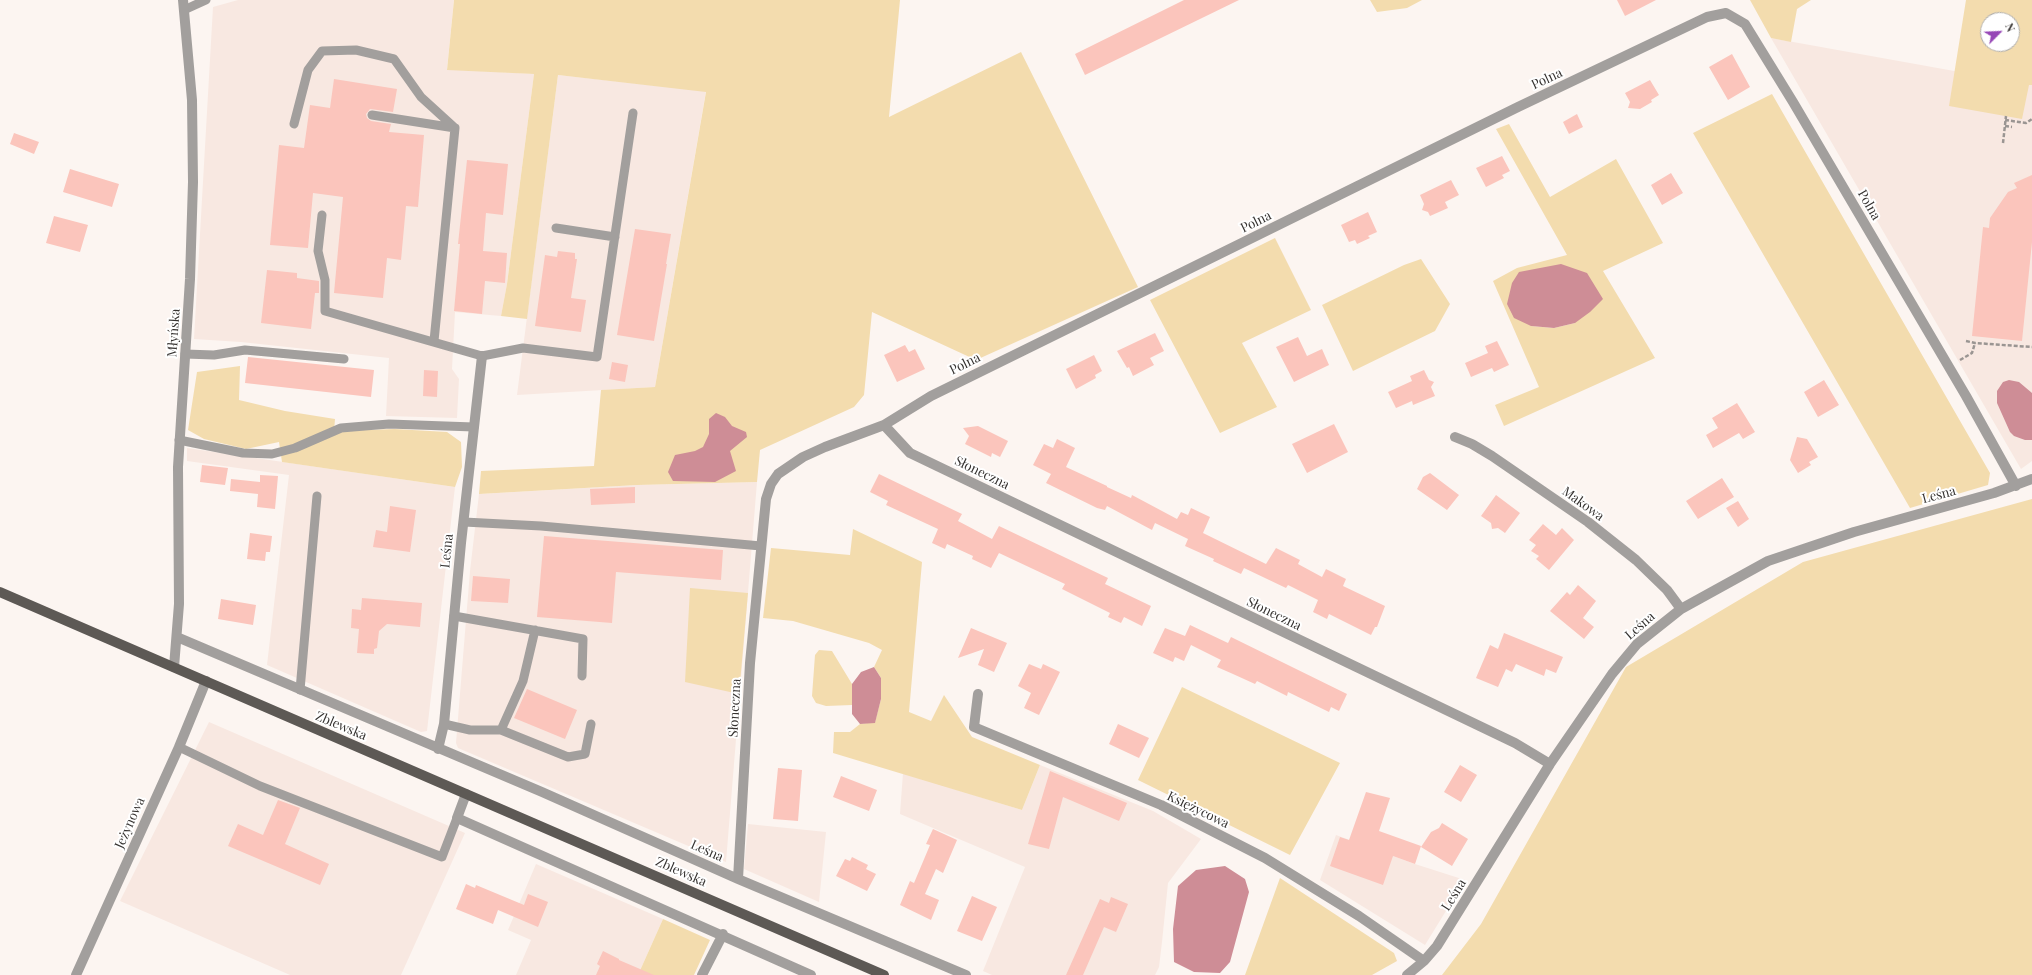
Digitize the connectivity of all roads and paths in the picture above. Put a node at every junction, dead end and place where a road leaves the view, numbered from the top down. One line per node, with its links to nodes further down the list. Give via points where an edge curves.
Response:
1 (206, 0): 2 (lane)
2 (183, 5): 20 (street, Młyńska, via 192,100 194,182)
3 (633, 113): 15 (lane)
4 (372, 115): 11 (lane)
5 (2006, 116): 7 (path)
6 (2032, 119): 7 (path, via 2026,123)
7 (2005, 120): 9 (path)
8 (294, 124): 11 (lane, via 308,70 322,51 356,50 394,59 421,97)
9 (2005, 126): 10 (path); 12 (path)
10 (2012, 127)
11 (455, 128): 16 (lane)
12 (2003, 144)
13 (322, 215): 16 (lane, via 318,251 325,280 325,311)
14 (556, 228): 15 (lane)
15 (615, 237): 21 (lane, via 597,357 523,348)
16 (434, 341): 21 (lane)
17 (1966, 341): 18 (path)
18 (1975, 343): 19 (path); 23 (path, via 1972,352)
19 (2032, 348)
20 (185, 354): 22 (lane, via 214,355 246,350); 27 (street, Młyńska)
21 (482, 356): 25 (street, Leśna)
22 (344, 359)
23 (1958, 362)
24 (884, 425): 29 (street, Polna, via 931,396 1518,107 1707,17 1726,13 1745,24 1793,102); 32 (street, Słoneczna, via 803,457 778,474 766,499); 48 (street, Słoneczna, via 910,453 1515,743)
25 (474, 427): 27 (lane, via 389,424 341,428 296,448 272,454 243,453); 31 (street, Leśna)
26 (1455, 437): 34 (street, Makowa, via 1492,456 1588,522 1636,560 1667,590)
27 (180, 440): 37 (street, Młyńska)
28 (2032, 479): 29 (street, Leśna)
29 (2016, 486): 34 (street, Leśna, via 1854,532 1768,561)
30 (317, 496): 41 (lane)
31 (464, 522): 32 (lane, via 541,526); 35 (street, Leśna)
32 (761, 546): 51 (street, Słoneczna, via 750,663)
33 (0, 592): 38 (main road, Zblewska)
34 (1681, 609): 48 (street, Leśna, via 1637,644)
35 (454, 616): 36 (lane); 43 (street, Leśna)
36 (535, 630): 39 (lane, via 583,638); 45 (lane, via 523,681)
37 (177, 637): 38 (street, Młyńska); 41 (street, Leśna)
38 (174, 667): 40 (main road, Zblewska)
39 (582, 676)
40 (206, 681): 46 (street, Jeżynowa); 49 (main road, Zblewska)
41 (300, 690): 47 (street, Leśna)
42 (978, 694): 53 (street, Księżycowa, via 974,727 1161,805 1265,858 1359,916)
43 (444, 724): 45 (lane, via 470,730); 47 (street, Leśna)
44 (591, 724): 45 (lane, via 585,754 568,757)
45 (501, 730)
46 (179, 747): 50 (lane, via 260,786 442,857); 54 (street, Jeżynowa)
47 (438, 749): 51 (street, Leśna)
48 (1550, 764): 53 (street, Leśna, via 1437,946)
49 (466, 794): 50 (street); 57 (main road, Zblewska)
50 (457, 818): 52 (street)
51 (738, 879): 58 (street, Leśna)
52 (723, 934): 55 (street); 56 (street)
53 (1424, 961): 59 (street, Leśna)
54 (76, 975)
55 (702, 975)
56 (811, 975)
57 (884, 975)
58 (966, 975)
59 (1407, 975)

